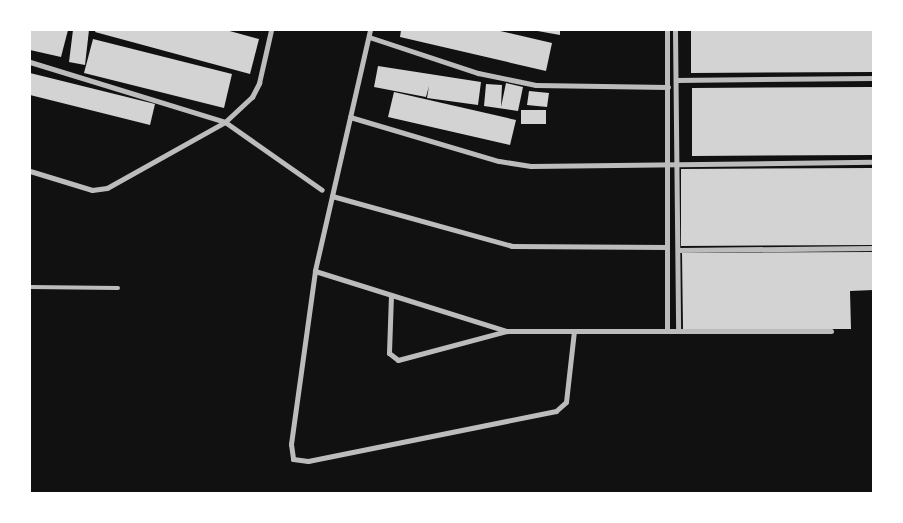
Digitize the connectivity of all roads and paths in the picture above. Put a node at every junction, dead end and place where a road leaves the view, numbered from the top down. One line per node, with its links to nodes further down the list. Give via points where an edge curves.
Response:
1 (271, 30): 11 (street, via 255,90 239,112)
2 (370, 30): 5 (street)
3 (667, 30): 9 (street)
4 (675, 30): 8 (street)
5 (369, 38): 9 (street, via 478,73 536,85); 10 (street)
6 (30, 62): 11 (street)
7 (873, 78): 8 (street)
8 (676, 80): 14 (street)
9 (668, 87): 13 (street)
10 (350, 117): 13 (street, via 499,161 531,166); 17 (street)
11 (225, 122): 15 (street, via 107,188 92,190); 16 (street)
12 (873, 162): 14 (street)
13 (669, 165): 14 (street); 18 (street)
14 (677, 165): 20 (street)
15 (30, 171)
16 (322, 190)
17 (332, 196): 18 (street, via 512,246); 21 (street)
18 (667, 248): 28 (street)
19 (873, 248): 20 (street)
20 (679, 250): 29 (street)
21 (315, 271): 24 (street); 26 (street, via 292,444 293,459 300,462 556,411 566,402)
22 (30, 288): 23 (lane)
23 (118, 288)
24 (391, 295): 25 (street); 25 (street, via 389,353 394,359)
25 (508, 331): 26 (street)
26 (574, 331): 28 (street)
27 (831, 331): 29 (street)
28 (666, 332): 29 (street)
29 (678, 332)

